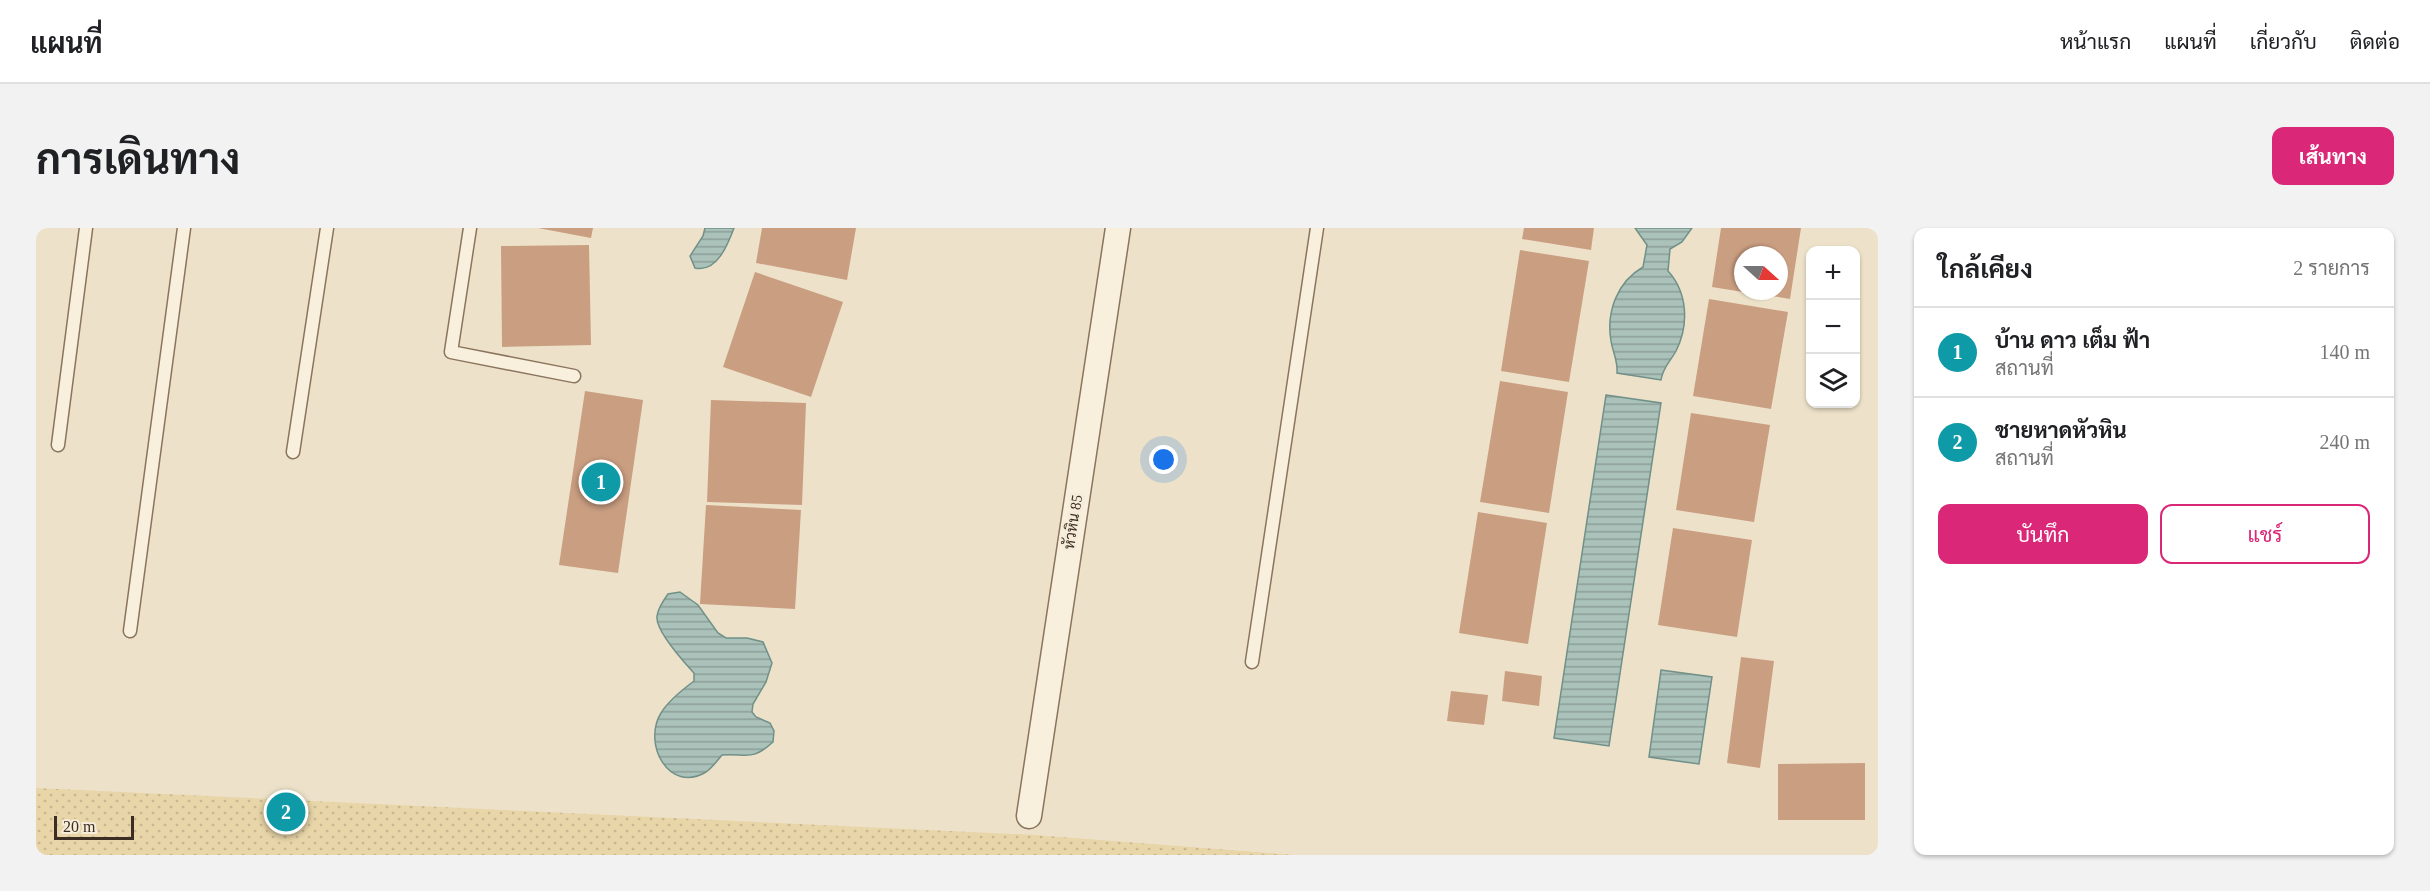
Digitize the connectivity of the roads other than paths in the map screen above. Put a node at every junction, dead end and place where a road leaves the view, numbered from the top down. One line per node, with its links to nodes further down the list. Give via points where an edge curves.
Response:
1 (86, 228): 8 (lane)
2 (184, 228): 10 (lane)
3 (327, 228): 9 (lane)
4 (470, 228): 7 (lane, via 452,352)
5 (1118, 228): 12 (street, หัวหิน 85)
6 (1317, 228): 11 (lane)
7 (574, 376)
8 (58, 445)
9 (293, 452)
10 (130, 631)
11 (1252, 662)
12 (1029, 816)

